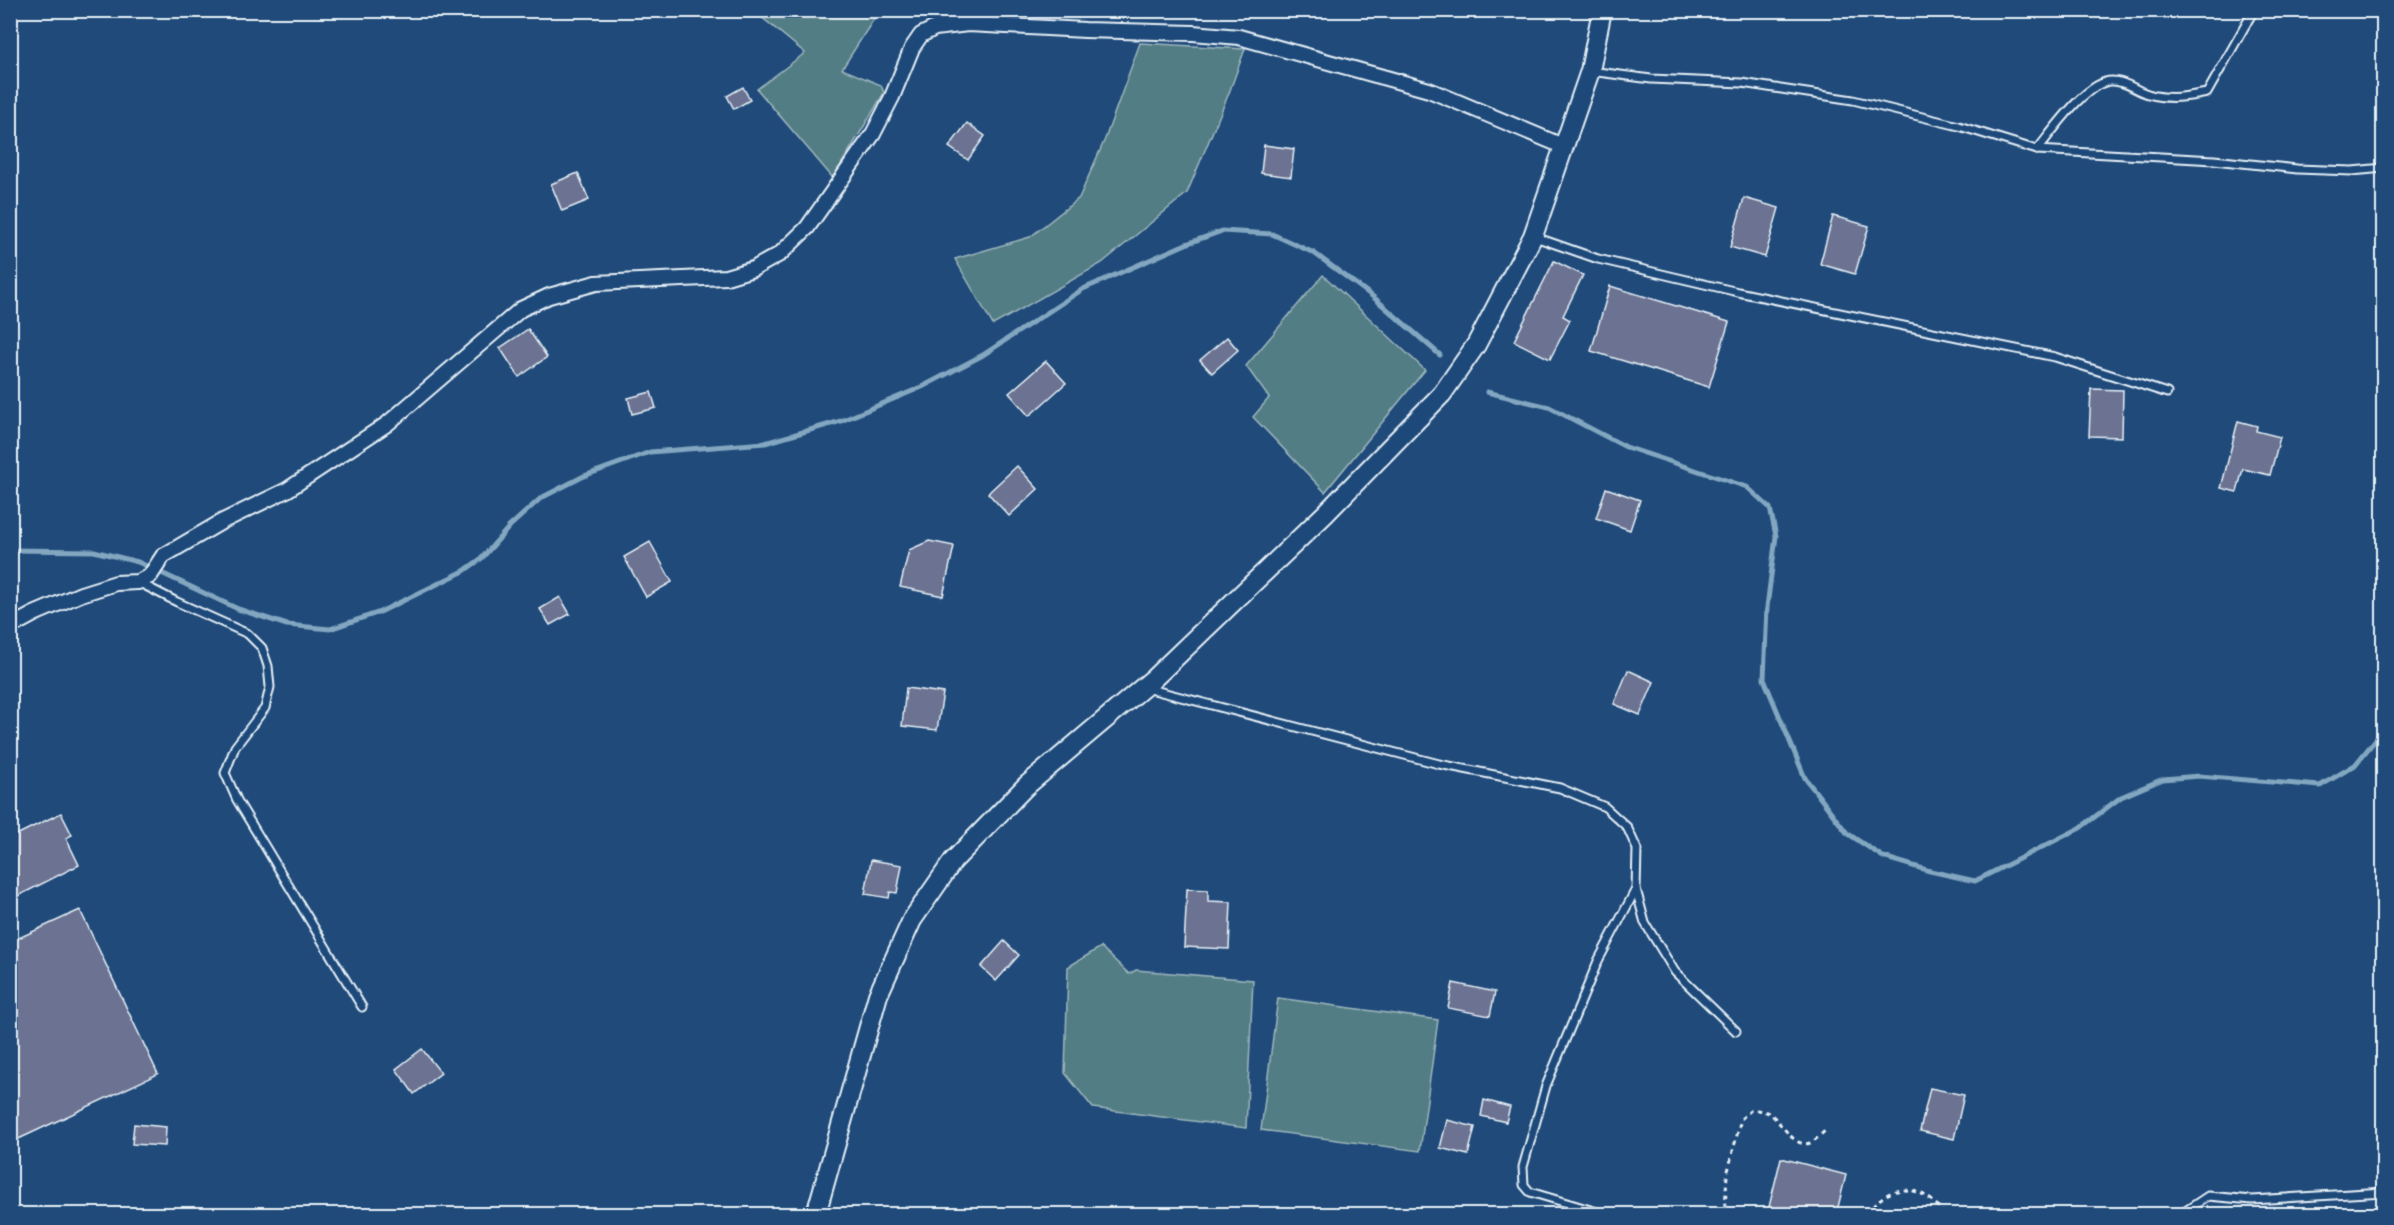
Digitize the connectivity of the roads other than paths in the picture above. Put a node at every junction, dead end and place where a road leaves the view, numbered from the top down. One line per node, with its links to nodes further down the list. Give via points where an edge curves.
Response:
1 (1602, 10): 3 (street)
2 (2254, 10): 5 (lane, via 2207,93 2167,98 2113,80 2097,84)
3 (1590, 71): 4 (street); 5 (lane, via 1743,83 1853,99)
4 (1565, 147): 7 (street); 9 (street, via 1429,90 1239,37 968,24 935,28 921,35 912,48 873,134 807,228 780,254 726,277 596,283 549,296 521,309 387,424 287,490 163,556)
5 (2037, 150): 6 (lane, via 2297,169)
6 (2384, 168)
7 (1533, 236): 8 (lane, via 1598,259 1738,292 2055,357); 11 (street, via 1476,345 1442,394 1325,514)
8 (2167, 393)
9 (144, 579): 10 (street, via 81,594); 13 (lane, via 248,634 262,648 270,687 265,708 235,747 225,773 237,800)
10 (10, 627)
11 (1144, 687): 12 (lane, via 1439,764 1560,788 1605,807 1627,827 1637,849); 16 (street, via 1026,786 953,861 912,920 878,994)
12 (1636, 890): 14 (lane, via 1645,923 1675,972); 17 (lane, via 1598,961 1546,1086 1523,1167 1524,1185 1530,1192)
13 (362, 1007)
14 (1736, 1031)
15 (2384, 1192): 18 (lane, via 2252,1200 2208,1196)
16 (816, 1215)
17 (1604, 1215)
18 (2181, 1215)

